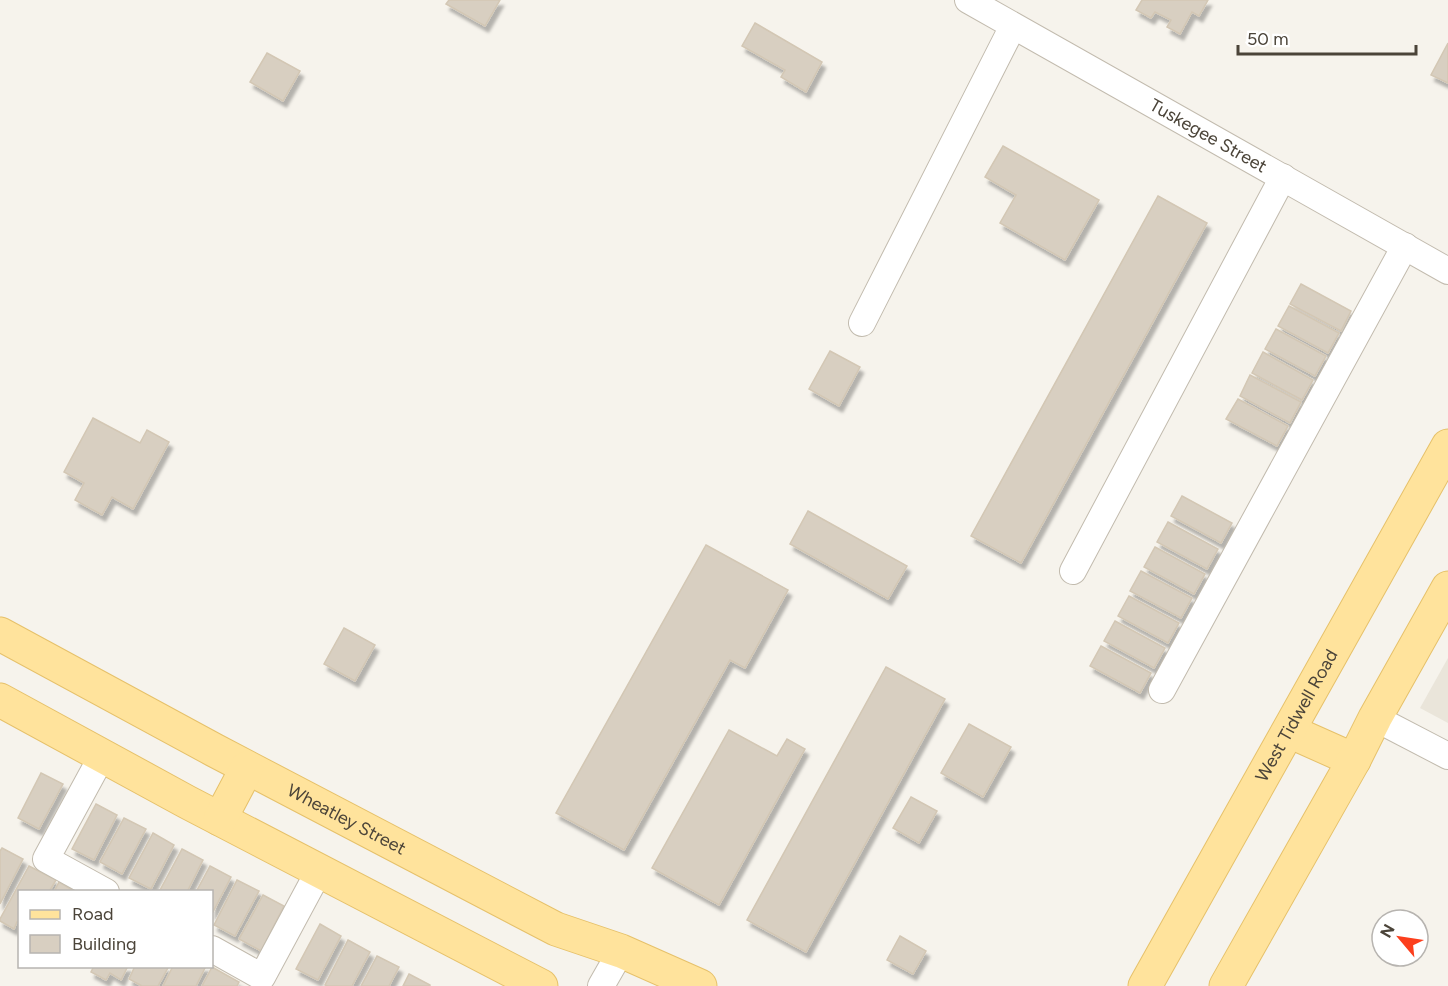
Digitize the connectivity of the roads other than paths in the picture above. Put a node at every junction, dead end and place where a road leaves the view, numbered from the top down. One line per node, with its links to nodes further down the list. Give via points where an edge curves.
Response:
1 (968, 0): 2 (street, Tuskegee Street)
2 (1013, 26): 3 (street, Tuskegee Street); 6 (street)
3 (1283, 177): 4 (street, Tuskegee Street); 8 (street)
4 (1405, 246): 5 (street, Tuskegee Street); 11 (street)
5 (1448, 271)
6 (862, 323)
7 (1448, 446): 14 (main road, West Tidwell Road)
8 (1073, 571)
9 (1448, 588): 13 (main road)
10 (0, 634): 18 (main road, Wheatley Street)
11 (1162, 690)
12 (0, 700): 15 (main road)
13 (1375, 718): 16 (street); 17 (main road)
14 (1289, 731): 17 (main road); 28 (main road, West Tidwell Road)
15 (102, 756): 19 (main road); 21 (street, via 46,859)
16 (1448, 756)
17 (1354, 760): 29 (main road)
18 (247, 768): 19 (main road); 23 (main road, Wheatley Street, via 556,929)
19 (220, 819): 20 (main road)
20 (319, 871): 24 (street); 25 (main road)
21 (104, 890)
22 (213, 950): 24 (street)
23 (621, 951): 26 (street); 27 (main road, Wheatley Street)
24 (271, 981)
25 (541, 986)
26 (601, 986)
27 (700, 986)
28 (1145, 986)
29 (1226, 986)

